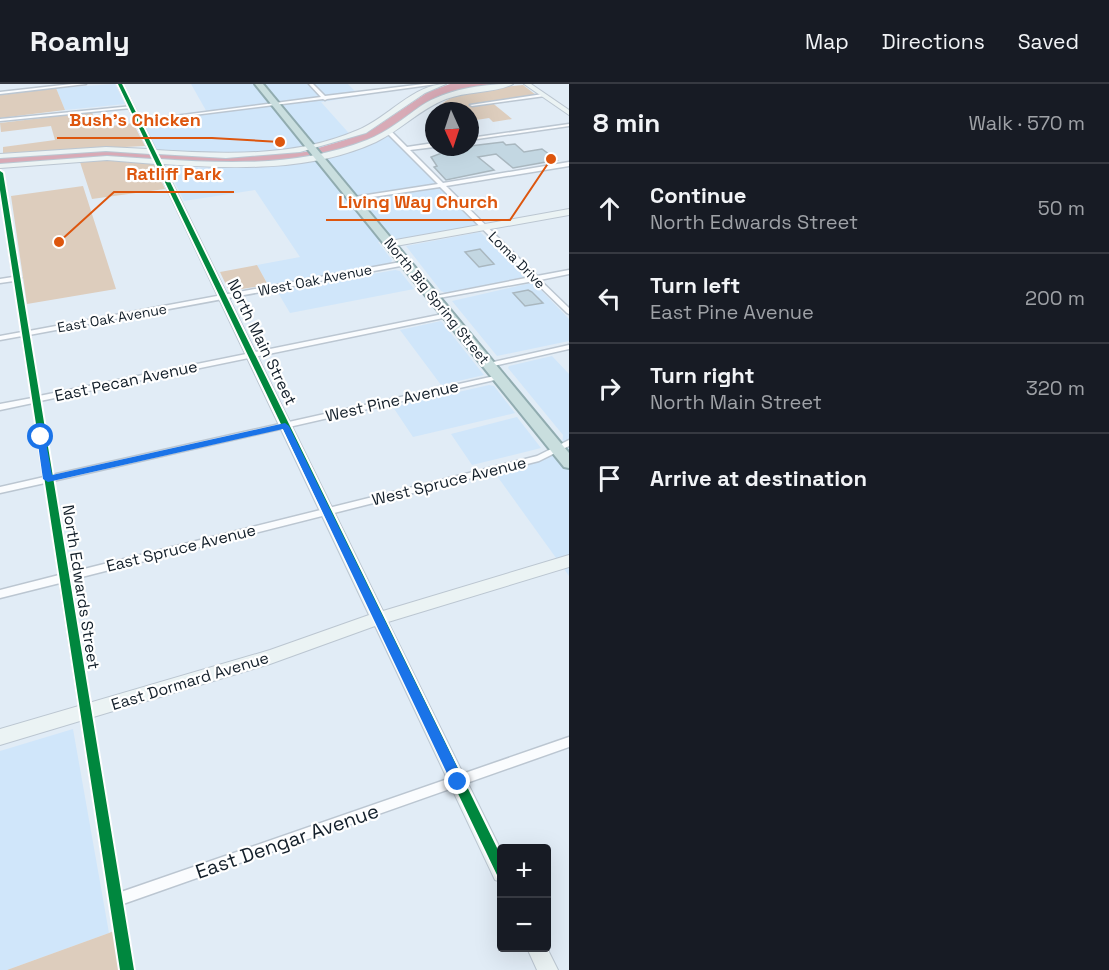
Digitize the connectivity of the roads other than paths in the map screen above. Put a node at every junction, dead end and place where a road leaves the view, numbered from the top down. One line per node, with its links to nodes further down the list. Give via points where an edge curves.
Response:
1 (84, 84): 11 (street)
2 (120, 84): 16 (street, North Main Street)
3 (260, 84): 15 (highway, North Big Spring Street)
4 (311, 84): 13 (street)
5 (385, 84): 10 (street)
6 (435, 84): 10 (street)
7 (443, 84): 24 (street, via 423,92 363,131)
8 (510, 84): 21 (street, via 445,97)
9 (527, 84): 12 (street)
10 (392, 90): 13 (street)
11 (0, 93)
12 (543, 95): 14 (street); 17 (street)
13 (325, 99): 15 (street)
14 (479, 104)
15 (276, 105): 19 (street); 24 (highway, North Big Spring Street)
16 (131, 107): 18 (street); 19 (street, North Main Street)
17 (569, 113)
18 (0, 120)
19 (138, 121): 26 (street, North Main Street)
20 (569, 125): 22 (street)
21 (389, 132): 25 (street, Loma Drive); 28 (street)
22 (479, 138)
23 (425, 146): 25 (street)
24 (311, 148): 26 (street, via 237,156); 28 (highway, North Big Spring Street)
25 (405, 149): 32 (street, Loma Drive)
26 (154, 155): 27 (street, via 97,149); 28 (street, via 243,166); 30 (street); 44 (street, North Main Street)
27 (0, 156)
28 (319, 157): 34 (highway, North Big Spring Street)
29 (569, 164): 32 (street)
30 (0, 166)
31 (0, 173): 33 (street, North Edwards Street)
32 (442, 185): 34 (street); 36 (street, Loma Drive)
33 (2, 191): 37 (street, North Edwards Street)
34 (354, 200): 38 (highway, North Big Spring Street)
35 (569, 212): 36 (street)
36 (484, 227): 38 (street); 42 (street, Loma Drive)
37 (5, 230): 41 (street, North Edwards Street)
38 (390, 243): 39 (highway, North Big Spring Street)
39 (406, 263): 44 (street, West Oak Avenue); 45 (highway, North Big Spring Street)
40 (569, 272): 42 (street)
41 (18, 278): 43 (street); 48 (street, North Edwards Street)
42 (536, 279): 45 (street); 46 (street, Loma Drive)
43 (0, 281)
44 (223, 297): 48 (street, East Oak Avenue); 51 (street, North Main Street)
45 (435, 298): 47 (highway, North Big Spring Street)
46 (569, 312)
47 (448, 315): 51 (street, East Pecan Avenue); 52 (highway, North Big Spring Street)
48 (25, 334): 49 (street, East Oak Avenue); 54 (street, North Edwards Street)
49 (0, 339)
50 (569, 347): 52 (street)
51 (252, 355): 54 (street, East Pecan Avenue); 56 (street, North Main Street)
52 (489, 365): 53 (highway, North Big Spring Street)
53 (499, 377): 56 (street, West Pine Avenue); 57 (highway, North Big Spring Street)
54 (35, 399): 55 (street, East Pecan Avenue); 59 (street, North Edwards Street)
55 (0, 407)
56 (285, 426): 59 (street, West Pine Avenue); 61 (street, North Main Street)
57 (563, 446): 58 (highway, North Big Spring Street); 61 (street, West Spruce Avenue, via 539,458)
58 (569, 463)
59 (48, 479): 60 (street, West Pine Avenue); 63 (street, North Edwards Street)
60 (0, 490)
61 (327, 511): 63 (street, East Spruce Avenue); 65 (street, North Main Street)
62 (569, 561): 65 (street, East Dormard Avenue)
63 (64, 578): 64 (street, East Spruce Avenue); 66 (street, North Edwards Street)
64 (0, 594)
65 (378, 618): 66 (street, East Dormard Avenue, via 270,657); 69 (street, North Main Street)
66 (85, 712): 67 (street, East Dormard Avenue); 71 (street, North Edwards Street)
67 (0, 737)
68 (569, 742): 69 (street, East Dengar Avenue)
69 (458, 782): 70 (street, North Main Street); 71 (street, East Dengar Avenue)
70 (497, 865)
71 (116, 900): 73 (street, North Edwards Street)
72 (539, 952): 74 (street)
73 (127, 970)
74 (548, 970)

